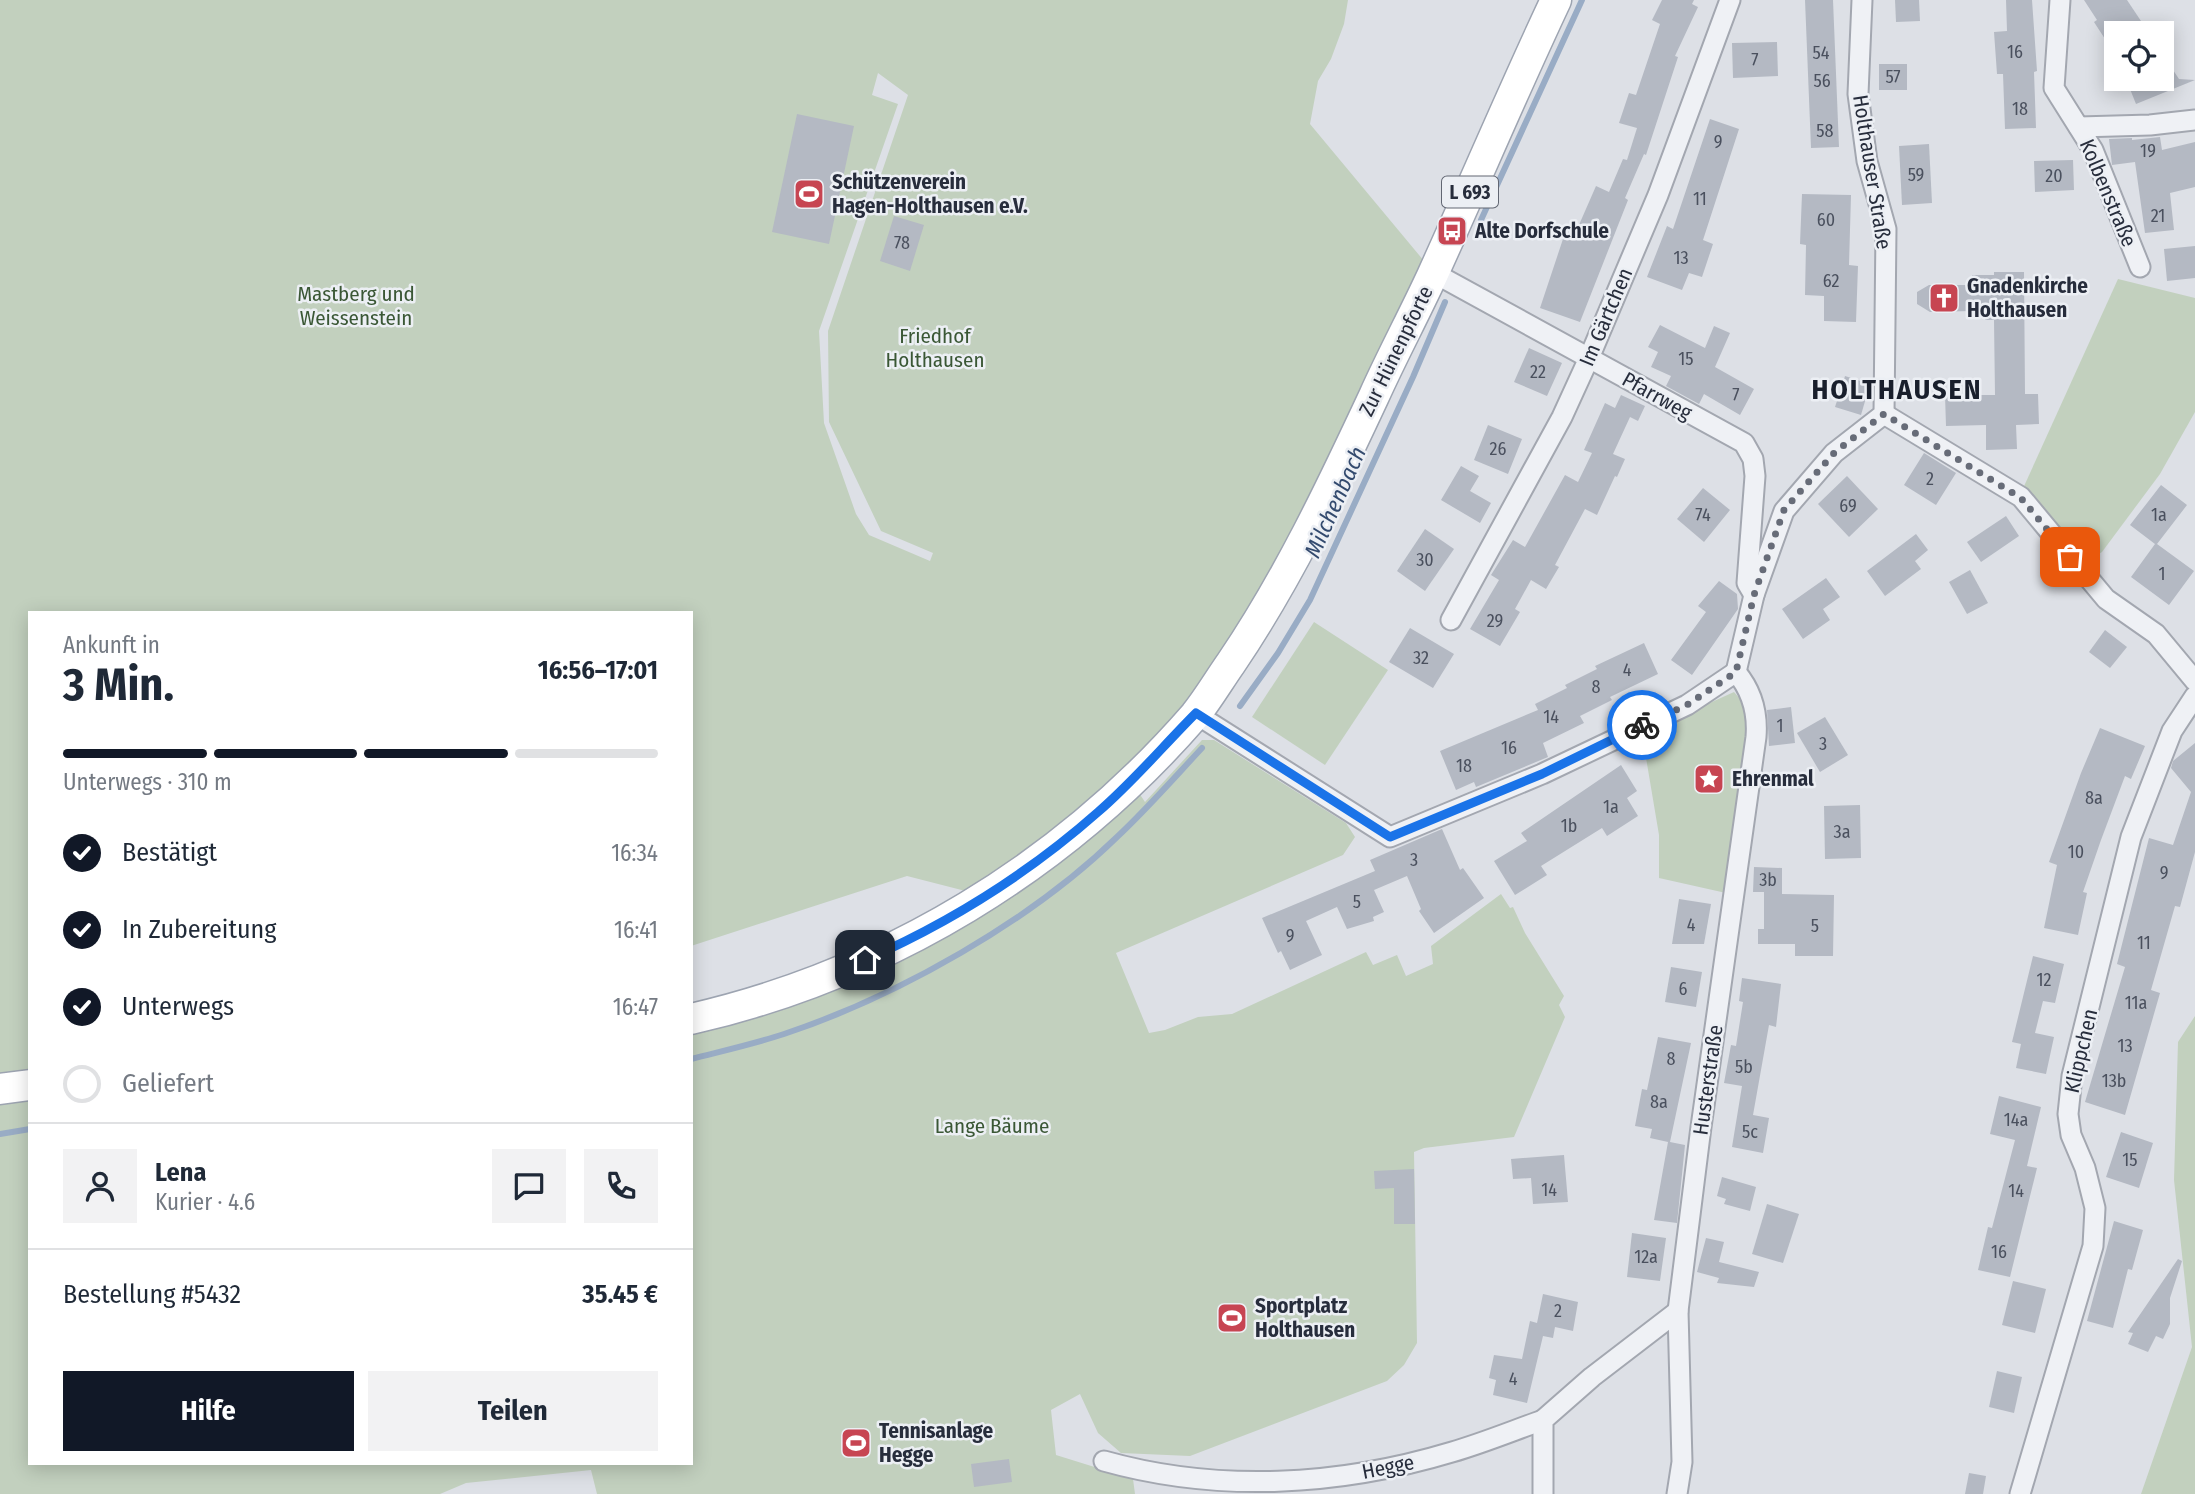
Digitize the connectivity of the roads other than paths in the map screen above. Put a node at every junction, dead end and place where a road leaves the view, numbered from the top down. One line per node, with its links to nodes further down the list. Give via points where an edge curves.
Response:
1 (1556, 0): 8 (main road, Zur Hünenpforte / L 693)
2 (1730, 0): 9 (street, Im Gärtchen, via 1658,195)
3 (1862, 0): 10 (street, Holthauser Straße, via 1858,94 1867,161 1886,229)
4 (2060, 0): 6 (street, Kolbenstraße, via 2054,88)
5 (2195, 120): 6 (street)
6 (2079, 127): 7 (street, Kolbenstraße, via 2093,150)
7 (2140, 267)
8 (1434, 272): 9 (street, Pfarrweg); 16 (main road, Zur Hünenpforte / L 693, via 1287,572)
9 (1589, 358): 11 (street, Pfarrweg, via 1744,443 1755,476 1747,573); 12 (street, Im Gärtchen, via 1550,440)
10 (1884, 414): 11 (street, via 1834,453 1784,510); 14 (street, via 2021,498 2106,599 2156,634)
11 (1754, 595): 13 (street)
12 (1451, 620)
13 (1736, 672): 16 (street, via 1687,705 1542,774 1390,837); 20 (street, Husterstraße, via 1750,688 1756,737)
14 (2195, 681)
15 (2195, 696): 25 (street, Klippchen, via 2172,730 2131,837 2072,1076 2070,1135 2095,1208 2093,1246)
16 (1196, 713): 17 (main road, Zur Hünenpforte / L 693, via 1100,811 1043,858 971,906 912,940 841,971)
17 (693, 1018)
18 (28, 1085): 19 (main road)
19 (0, 1089)
20 (1678, 1311): 21 (street, Hegge); 24 (street, Husterstraße, via 1682,1462)
21 (1543, 1420): 22 (street, Hegge, via 1443,1455 1327,1478 1223,1483 1149,1474); 23 (street)
22 (1104, 1461)
23 (1543, 1494)
24 (1677, 1494)
25 (2020, 1494)

